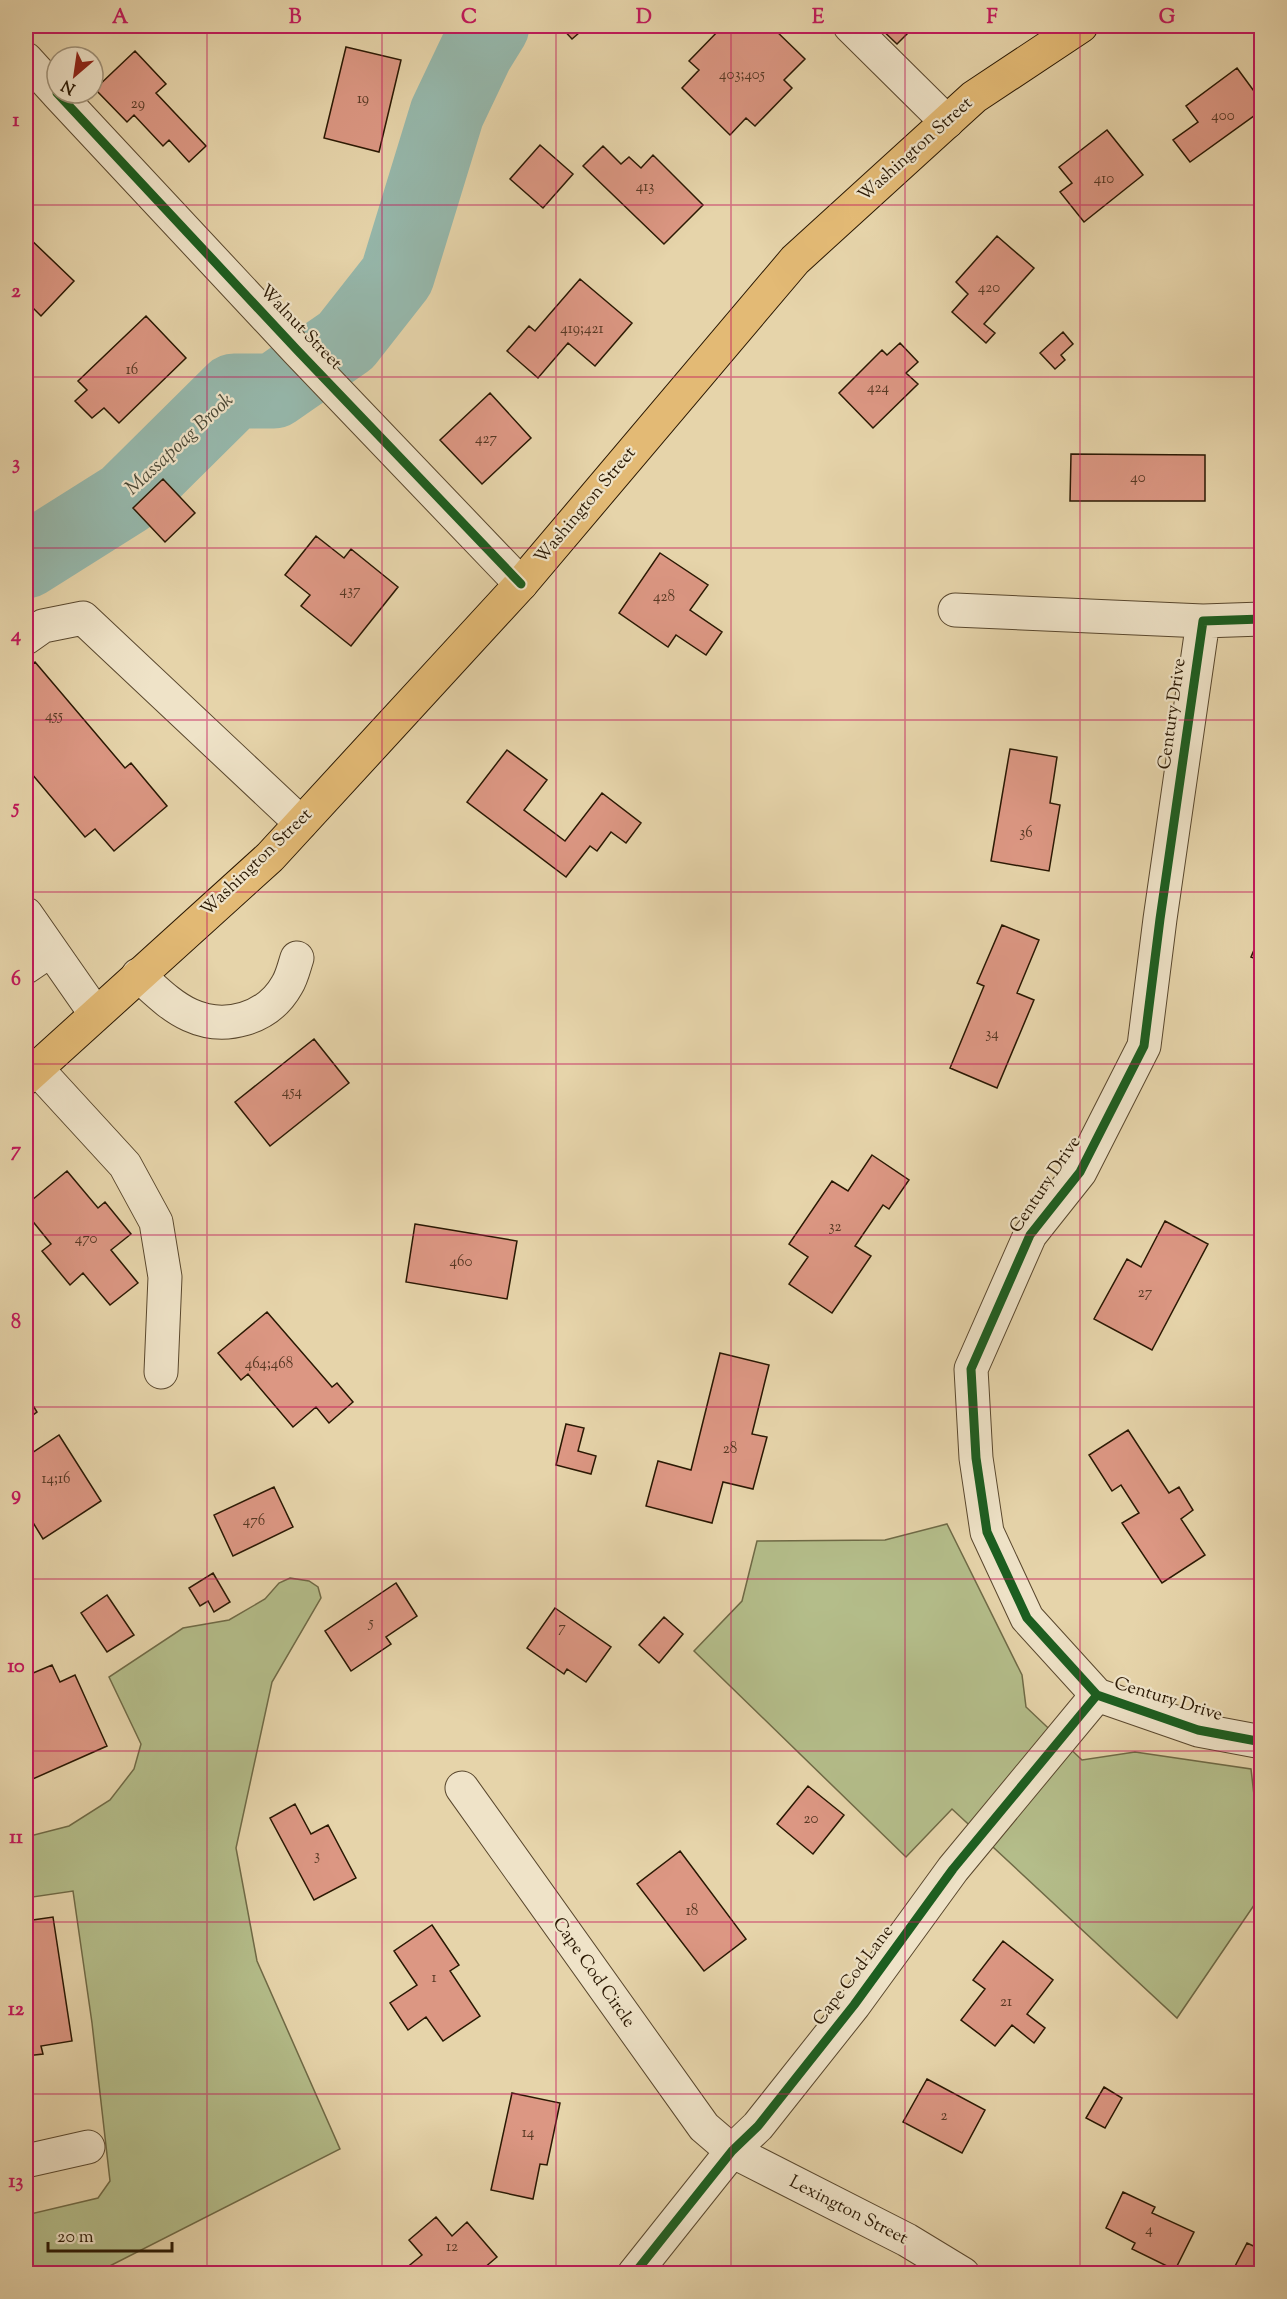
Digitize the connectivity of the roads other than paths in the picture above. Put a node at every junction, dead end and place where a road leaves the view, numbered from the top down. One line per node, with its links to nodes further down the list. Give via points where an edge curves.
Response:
1 (850, 26): 6 (street)
2 (1081, 26): 6 (main road, Washington Street, via 974,98)
3 (26, 59): 4 (street, Walnut Street)
4 (45, 80)
5 (68, 105): 7 (street, Walnut Street)
6 (947, 122): 7 (main road, Washington Street, via 795,260)
7 (521, 584): 12 (main road, Washington Street)
8 (955, 610): 10 (street)
9 (1262, 619): 10 (street)
10 (1203, 621): 20 (street, Century Drive, via 1144,1046 1080,1172 1030,1235 970,1369 976,1458 987,1532 1027,1618)
11 (26, 638): 12 (street, via 43,626 83,618)
12 (301, 823): 16 (main road, Washington Street, via 270,857)
13 (26, 914): 14 (street)
14 (38, 958): 17 (street)
15 (297, 958): 16 (street, via 287,985 268,1007 247,1020 218,1023 191,1016)
16 (138, 975): 17 (main road, Washington Street)
17 (95, 1013): 18 (main road, Washington Street)
18 (31, 1073): 19 (street, via 125,1165 156,1221 165,1277)
19 (161, 1372)
20 (1097, 1695): 21 (street, Century Drive, via 1198,1730); 24 (street, Cape Cod Lane, via 953,1869 854,2005)
21 (1262, 1742)
22 (462, 1788): 24 (street, Cape Cod Circle, via 704,2127)
23 (87, 2146): 25 (street)
24 (732, 2151): 26 (street, Cape Cod Lane); 27 (street, Lexington Street, via 907,2240)
25 (26, 2161)
26 (634, 2274)
27 (963, 2274)

